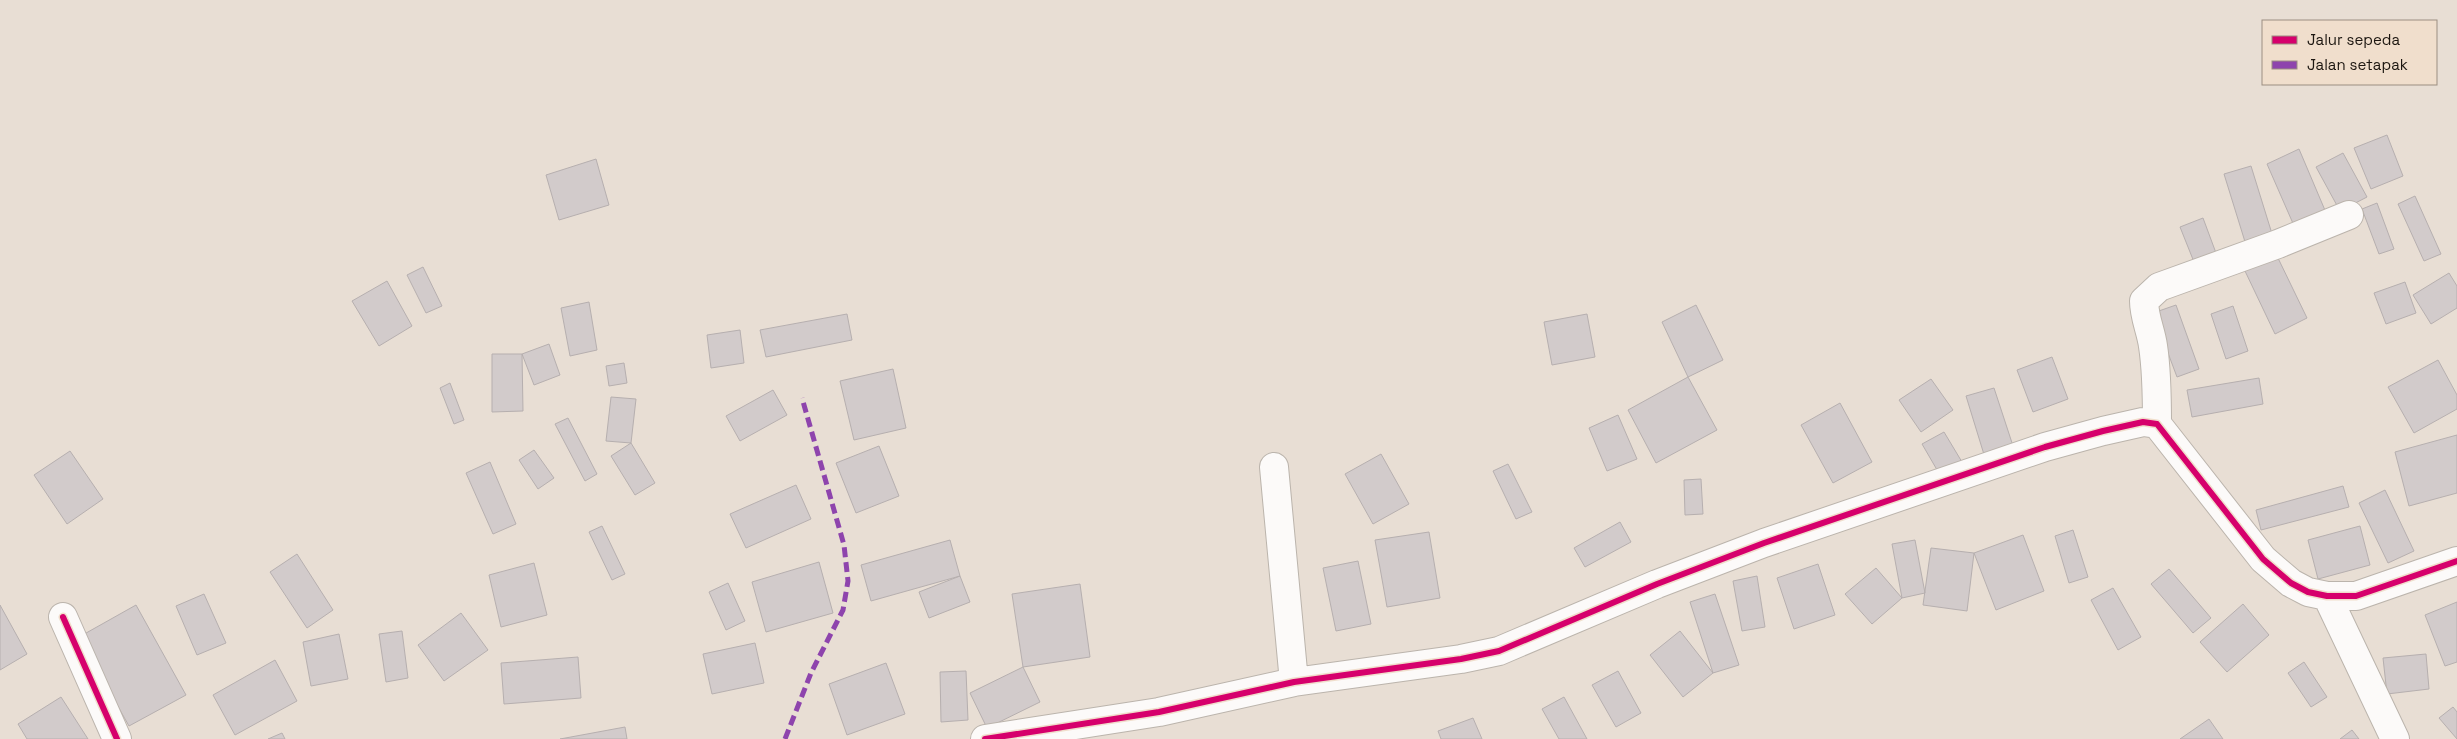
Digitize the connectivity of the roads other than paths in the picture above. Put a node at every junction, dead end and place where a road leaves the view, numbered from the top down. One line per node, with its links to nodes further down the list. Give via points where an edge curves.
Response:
1 (2349, 215): 2 (street, via 2159,287 2144,301 2157,381)
2 (2157, 424): 5 (street, via 2263,559 2291,583 2308,592); 7 (street, via 2143,422 2054,445 1764,543 1499,651)
3 (1274, 467): 7 (street)
4 (2457, 561): 5 (street, via 2356,596)
5 (2327, 596): 10 (street)
6 (63, 617): 8 (street)
7 (1294, 682): 9 (street, via 1159,712)
8 (117, 739)
9 (985, 739)
10 (2395, 739)

